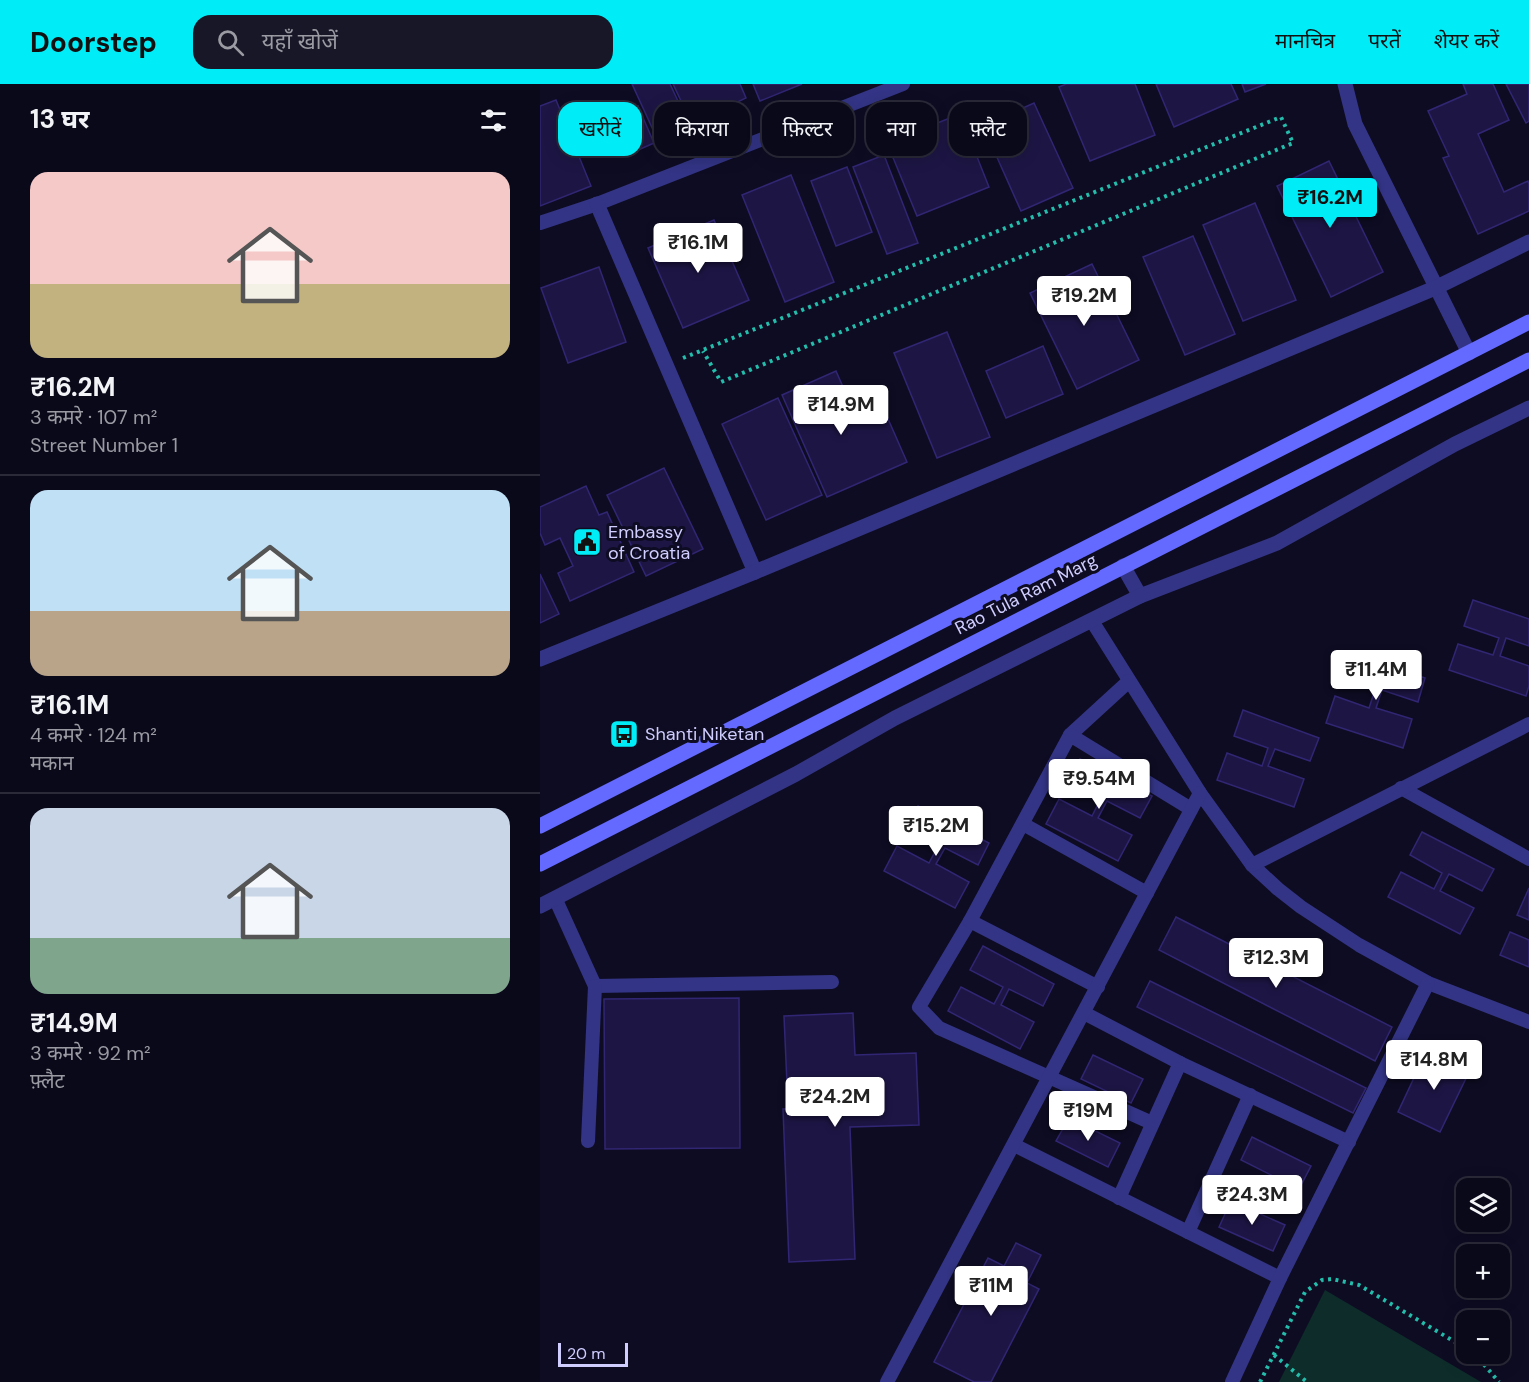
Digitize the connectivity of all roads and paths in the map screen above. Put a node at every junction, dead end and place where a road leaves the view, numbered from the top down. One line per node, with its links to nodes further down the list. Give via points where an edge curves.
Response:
1 (903, 84): 3 (lane)
2 (1347, 85): 6 (street, via 1355,124)
3 (597, 204): 4 (lane); 11 (street)
4 (540, 223)
5 (1529, 242): 6 (street)
6 (1435, 288): 9 (street); 14 (street)
7 (1529, 322): 9 (main road, Rao Tula Ram Marg)
8 (703, 351): 8 (path, via 1281,117 1293,143 720,382); 11 (path)
9 (1468, 353): 25 (main road, Rao Tula Ram Marg)
10 (1529, 360): 13 (main road, Rao Tula Ram Marg)
11 (665, 364): 14 (street)
12 (1529, 408): 15 (street, via 1455,444 1277,543)
13 (1124, 566): 15 (street); 27 (main road, Rao Tula Ram Marg)
14 (755, 572): 17 (street)
15 (1140, 596): 16 (street)
16 (1092, 621): 18 (lane); 30 (street, via 895,718 796,774)
17 (540, 658)
18 (1129, 681): 20 (lane); 22 (lane)
19 (1529, 724): 21 (lane)
20 (1070, 735): 23 (lane); 24 (lane)
21 (1401, 788): 26 (lane); 28 (lane)
22 (1200, 793): 23 (lane); 28 (lane)
23 (1191, 809): 29 (lane)
24 (1023, 824): 29 (lane); 32 (lane)
25 (540, 826)
26 (1529, 859)
27 (540, 864)
28 (1252, 865): 34 (lane, via 1301,907)
29 (1147, 893): 36 (lane)
30 (555, 898): 31 (street); 35 (lane)
31 (540, 906)
32 (970, 921): 36 (lane); 40 (lane, via 919,1007 939,1028)
33 (832, 982): 35 (lane)
34 (1428, 983): 38 (lane); 44 (lane)
35 (595, 986): 43 (lane)
36 (1098, 987): 37 (lane)
37 (1084, 1013): 39 (lane); 40 (lane)
38 (1529, 1022)
39 (1180, 1063): 41 (lane); 42 (lane)
40 (1050, 1077): 42 (lane); 45 (lane)
41 (1250, 1095): 44 (lane); 47 (lane)
42 (1152, 1124): 46 (lane)
43 (588, 1141)
44 (1349, 1142): 48 (lane)
45 (1014, 1145): 46 (lane); 52 (lane)
46 (1119, 1198): 47 (lane)
47 (1188, 1232): 48 (lane)
48 (1281, 1278): 53 (lane)
49 (1456, 1342): 50 (path, via 1359,1285 1322,1280 1305,1292)
50 (1274, 1355): 54 (path); 55 (path)
51 (1483, 1364): 56 (path)
52 (887, 1382)
53 (1232, 1382)
54 (1260, 1382)
55 (1307, 1382)
56 (1499, 1382)

